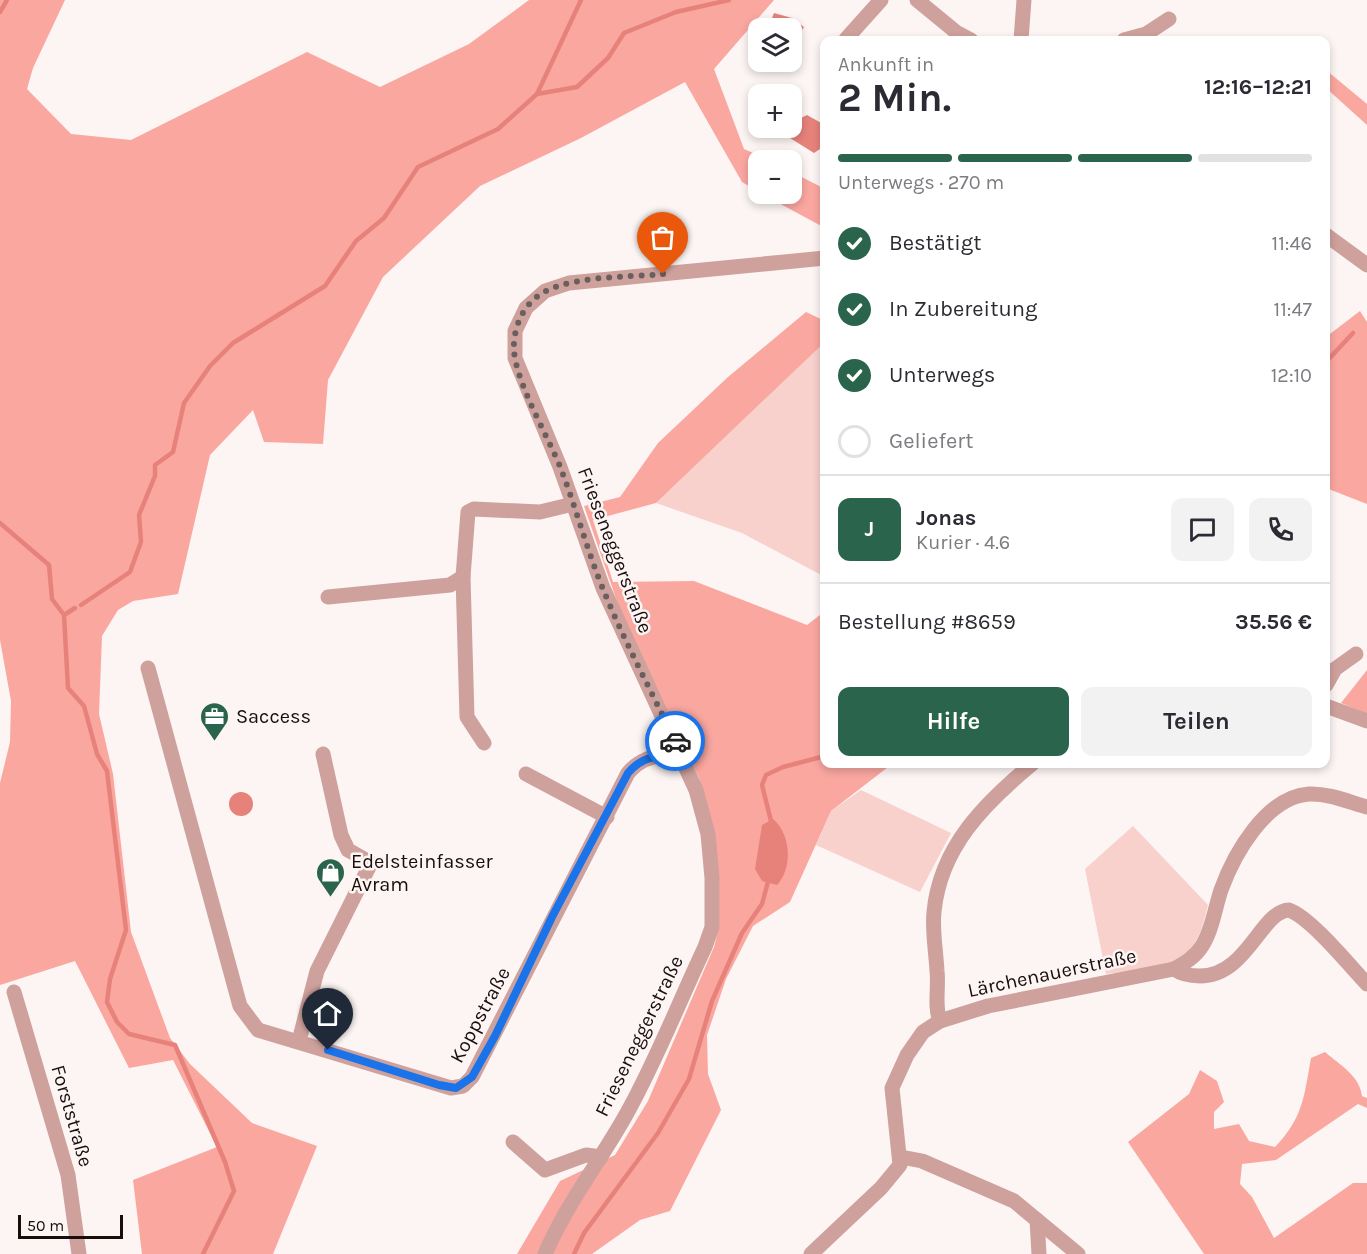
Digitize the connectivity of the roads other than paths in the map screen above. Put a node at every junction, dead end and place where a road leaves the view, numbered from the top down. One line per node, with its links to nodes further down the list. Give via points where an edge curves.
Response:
1 (881, 0): 5 (street)
2 (917, 0): 6 (street)
3 (1024, 0): 7 (street)
4 (1169, 19): 8 (street)
5 (849, 36)
6 (964, 36)
7 (1021, 36)
8 (1139, 36)
9 (1330, 239): 11 (street)
10 (820, 258): 12 (street, Frieseneggerstraße, via 578,281 552,288 531,302 516,331 515,358)
11 (1367, 265)
12 (573, 504): 13 (street, via 540,512 471,510 467,516); 22 (street, Frieseneggerstraße, via 606,596)
13 (463, 577): 14 (street, via 450,585); 20 (street, via 467,717)
14 (327, 597)
15 (1356, 654): 17 (street, via 1339,665)
16 (148, 668): 31 (street, Koppstraße, via 240,1006 258,1030)
17 (1330, 680)
18 (1330, 707): 19 (street)
19 (1367, 720)
20 (484, 743)
21 (323, 754): 31 (street, via 340,835 348,850 371,863 317,971)
22 (681, 756): 26 (street, Koppstraße, via 660,755 634,766); 33 (street, Frieseneggerstraße, via 696,790 708,834 712,927 647,1075)
23 (1027, 768): 30 (street, via 1005,785 970,824 954,847 940,880 934,914)
24 (526, 774): 26 (street)
25 (1367, 807): 27 (street, Lärchenauerstraße, via 1311,794 1294,796 1272,809 1232,868 1203,945)
26 (607, 817): 31 (street, Koppstraße, via 552,917 495,1036 463,1086 439,1085)
27 (1174, 969): 28 (street, Lärchenauerstraße, via 1196,976 1218,974 1232,966 1277,915 1289,910 1297,913); 30 (street, Lärchenauerstraße, via 1016,999)
28 (1367, 984)
29 (14, 992): 36 (street, Forststraße, via 68,1175)
30 (940, 1021): 34 (street, Lärchenauerstraße, via 914,1042 894,1081 892,1096)
31 (299, 1041)
32 (513, 1142): 33 (street, via 545,1170 586,1155)
33 (601, 1157): 37 (street, Frieseneggerstraße, via 574,1197)
34 (901, 1157): 35 (street, via 922,1161 1006,1197); 38 (street, via 894,1174)
35 (1037, 1220): 39 (street); 40 (street)
36 (79, 1254)
37 (545, 1254)
38 (811, 1254)
39 (1038, 1254)
40 (1078, 1254)

